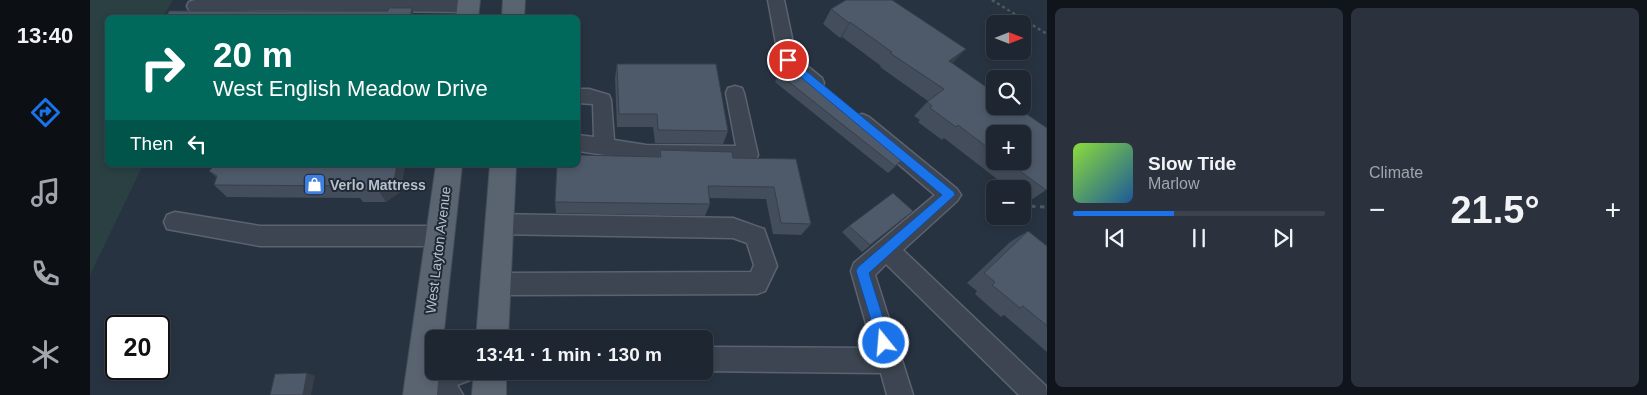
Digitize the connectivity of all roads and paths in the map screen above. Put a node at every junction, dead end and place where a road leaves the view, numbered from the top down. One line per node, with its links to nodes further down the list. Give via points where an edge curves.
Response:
1 (514, 0): 6 (main road)
2 (776, 0): 19 (lane, via 788,60 950,195)
3 (992, 0): 7 (path)
4 (195, 6): 5 (lane)
5 (468, 8)
6 (513, 15)
7 (1047, 34)
8 (735, 93): 11 (lane, via 748,155 646,153)
9 (580, 96): 11 (lane, via 602,100)
10 (580, 143): 11 (lane)
11 (604, 146)
12 (448, 167): 18 (main road, West Layton Avenue)
13 (503, 167): 17 (main road)
14 (1031, 207): 15 (path)
15 (1047, 208)
16 (175, 222): 18 (lane, via 260,236)
17 (499, 224): 20 (main road); 20 (lane, via 733,228 756,236 766,266 757,284)
18 (440, 236): 26 (main road, West Layton Avenue)
19 (887, 250): 23 (lane, via 862,271); 30 (lane)
20 (495, 284): 21 (main road)
21 (492, 330)
22 (713, 360): 23 (lane)
23 (890, 361): 29 (lane)
24 (441, 380): 26 (lane)
25 (490, 380): 28 (main road)
26 (421, 389): 27 (lane)
27 (450, 395)
28 (489, 395)
29 (900, 395)
30 (1037, 395)

